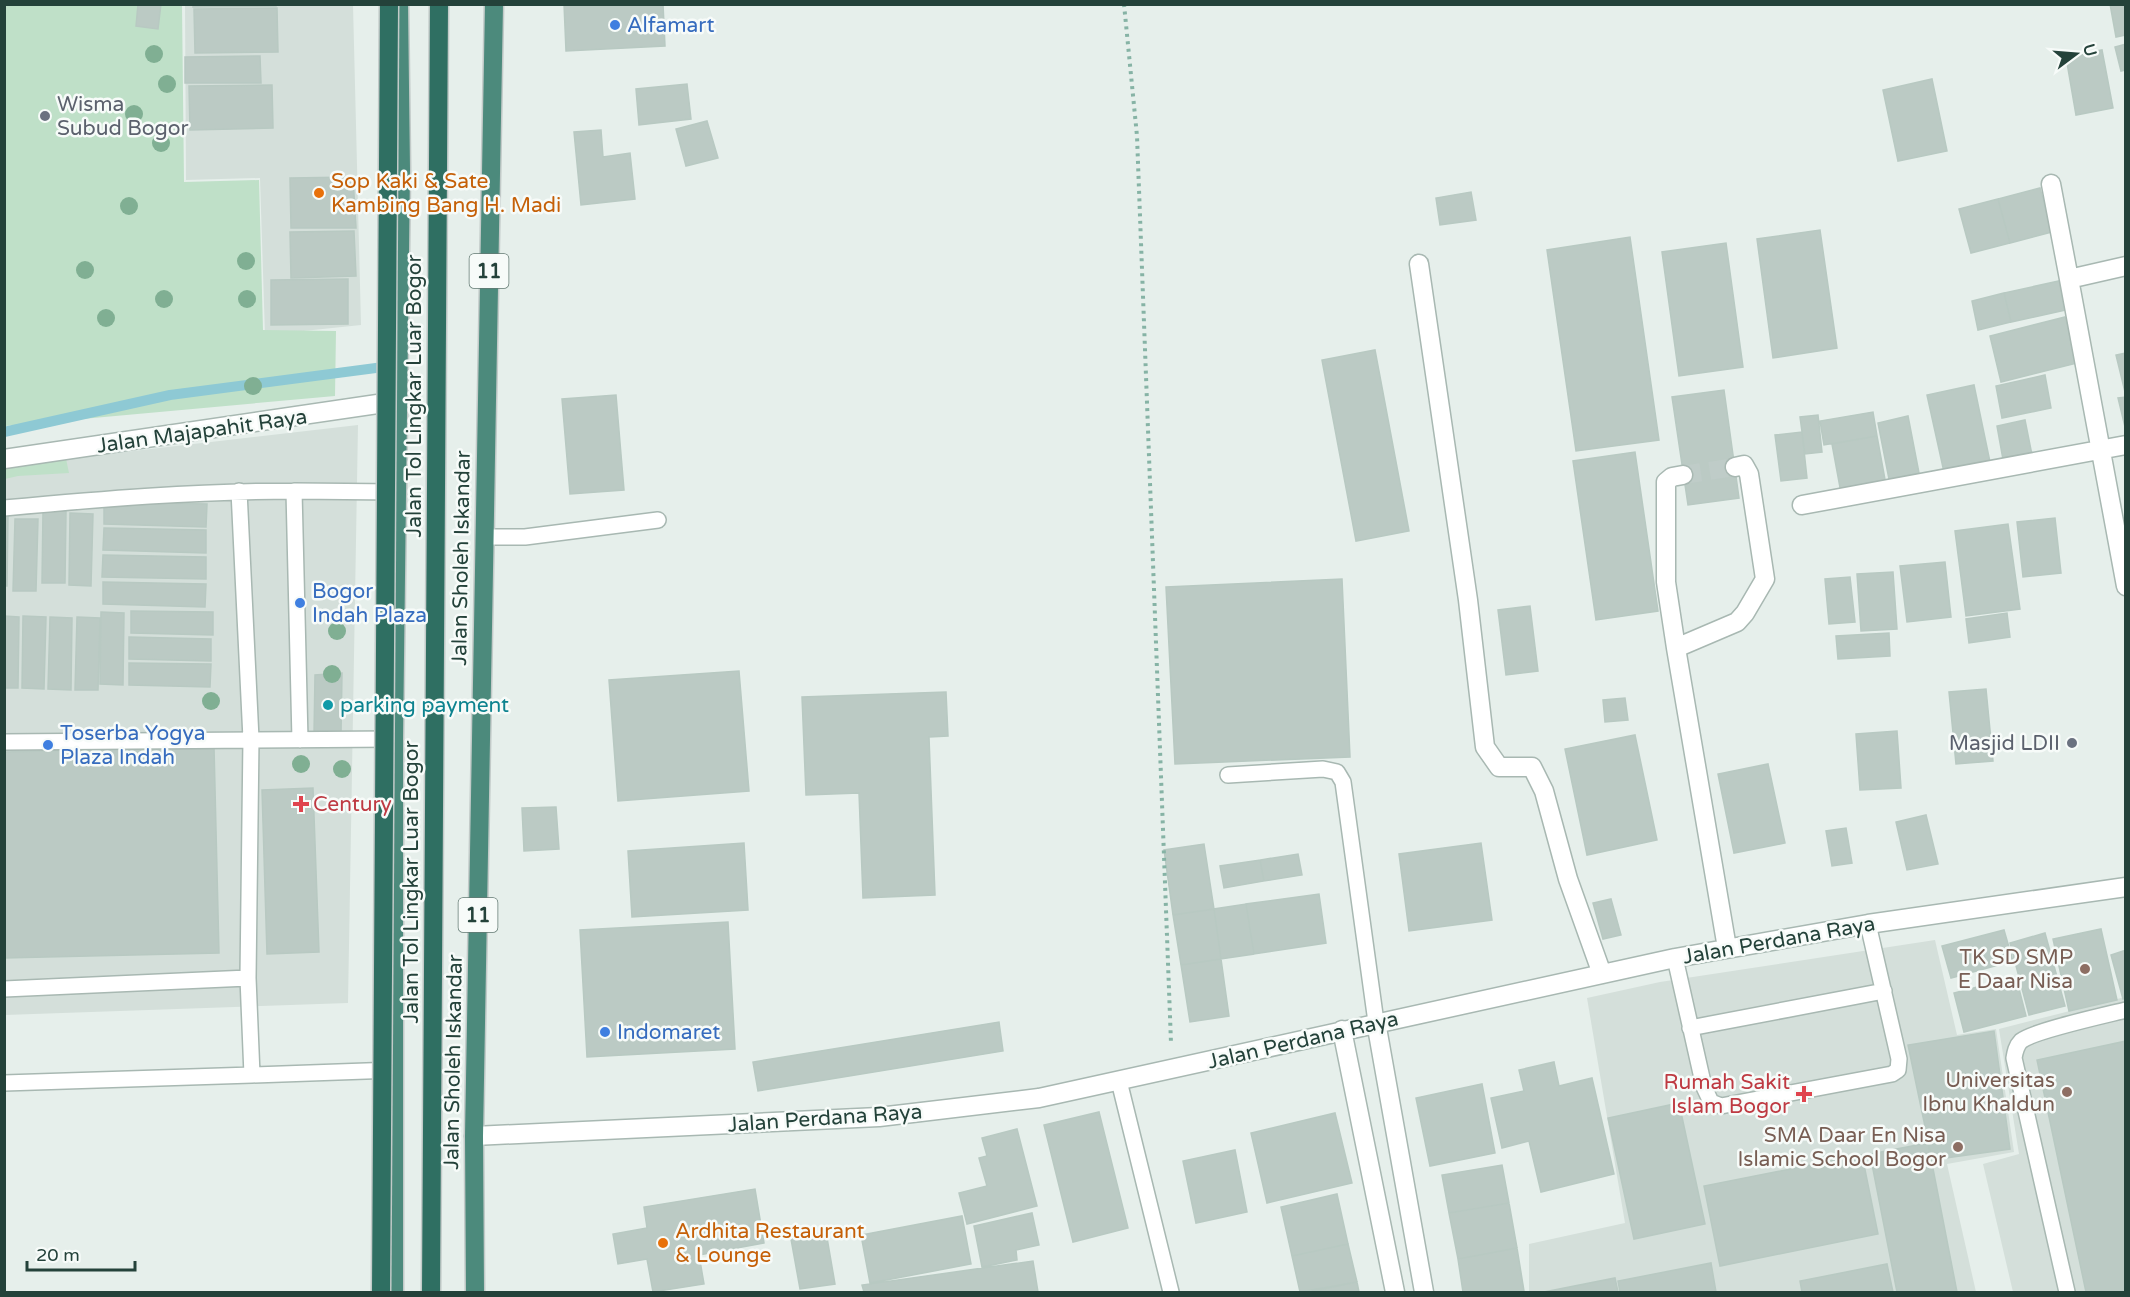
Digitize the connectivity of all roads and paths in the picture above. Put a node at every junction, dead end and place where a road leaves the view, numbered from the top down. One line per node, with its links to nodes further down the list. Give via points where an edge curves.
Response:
1 (389, 4): 48 (highway, Jalan Tol Lingkar Luar Bogor, bridge)
2 (399, 4): 10 (highway)
3 (439, 4): 50 (highway, Jalan Tol Lingkar Luar Bogor)
4 (494, 4): 22 (highway, Jalan Sholeh Iskandar / 11)
5 (1124, 4): 43 (path, via 1137,136)
6 (2051, 184): 9 (street)
7 (1419, 264): 34 (street, via 1468,600 1485,747 1499,767 1532,767 1544,791 1568,879)
8 (2126, 266): 9 (street)
9 (2069, 279): 12 (street)
10 (398, 401): 13 (street, Jalan Majapahit Raya); 18 (highway)
11 (2126, 445): 12 (street)
12 (2101, 450): 19 (street); 23 (street)
13 (4, 459)
14 (1736, 467): 24 (street, via 1744,465 1749,474 1765,579 1737,622)
15 (1683, 475): 24 (street, via 1666,482 1666,582)
16 (294, 490): 17 (lane); 18 (lane); 27 (lane)
17 (239, 491): 20 (lane); 25 (lane)
18 (397, 492): 26 (highway)
19 (1802, 506)
20 (4, 508)
21 (658, 520): 22 (lane, via 525,537)
22 (484, 537): 47 (highway, Jalan Sholeh Iskandar / 11)
23 (2126, 586)
24 (1676, 648): 32 (street)
25 (251, 739): 27 (lane); 28 (lane); 35 (lane)
26 (394, 739): 27 (lane); 42 (highway)
27 (300, 740)
28 (4, 742)
29 (1227, 775): 39 (lane, via 1323,769 1337,772 1343,782)
30 (2126, 887): 31 (street, Jalan Perdana Raya)
31 (1868, 924): 32 (street, Jalan Perdana Raya); 37 (lane)
32 (1727, 948): 33 (street, Jalan Perdana Raya)
33 (1675, 958): 34 (street, Jalan Perdana Raya); 40 (lane)
34 (1602, 974): 39 (street, Jalan Perdana Raya)
35 (248, 978): 36 (lane); 44 (lane)
36 (4, 989)
37 (1884, 991): 40 (lane); 40 (lane, via 1899,1059 1898,1070 1892,1074 1721,1106 1711,1102 1704,1087)
38 (2126, 1010): 55 (lane, via 2039,1034 2022,1041 2015,1050)
39 (1376, 1022): 41 (street, Jalan Perdana Raya); 54 (street)
40 (1690, 1028)
41 (1342, 1030): 43 (street, Jalan Perdana Raya); 53 (street)
42 (394, 1070): 44 (lane); 49 (highway)
43 (1173, 1070): 45 (street, Jalan Perdana Raya)
44 (252, 1075): 46 (lane)
45 (1119, 1081): 47 (street, Jalan Perdana Raya, via 1039,1098 879,1117); 52 (lane)
46 (4, 1083)
47 (474, 1136): 51 (highway, Jalan Sholeh Iskandar / 11)
48 (381, 1293)
49 (394, 1293)
50 (431, 1293)
51 (475, 1293)
52 (1172, 1293)
53 (1395, 1293)
54 (1424, 1293)
55 (2067, 1293)

